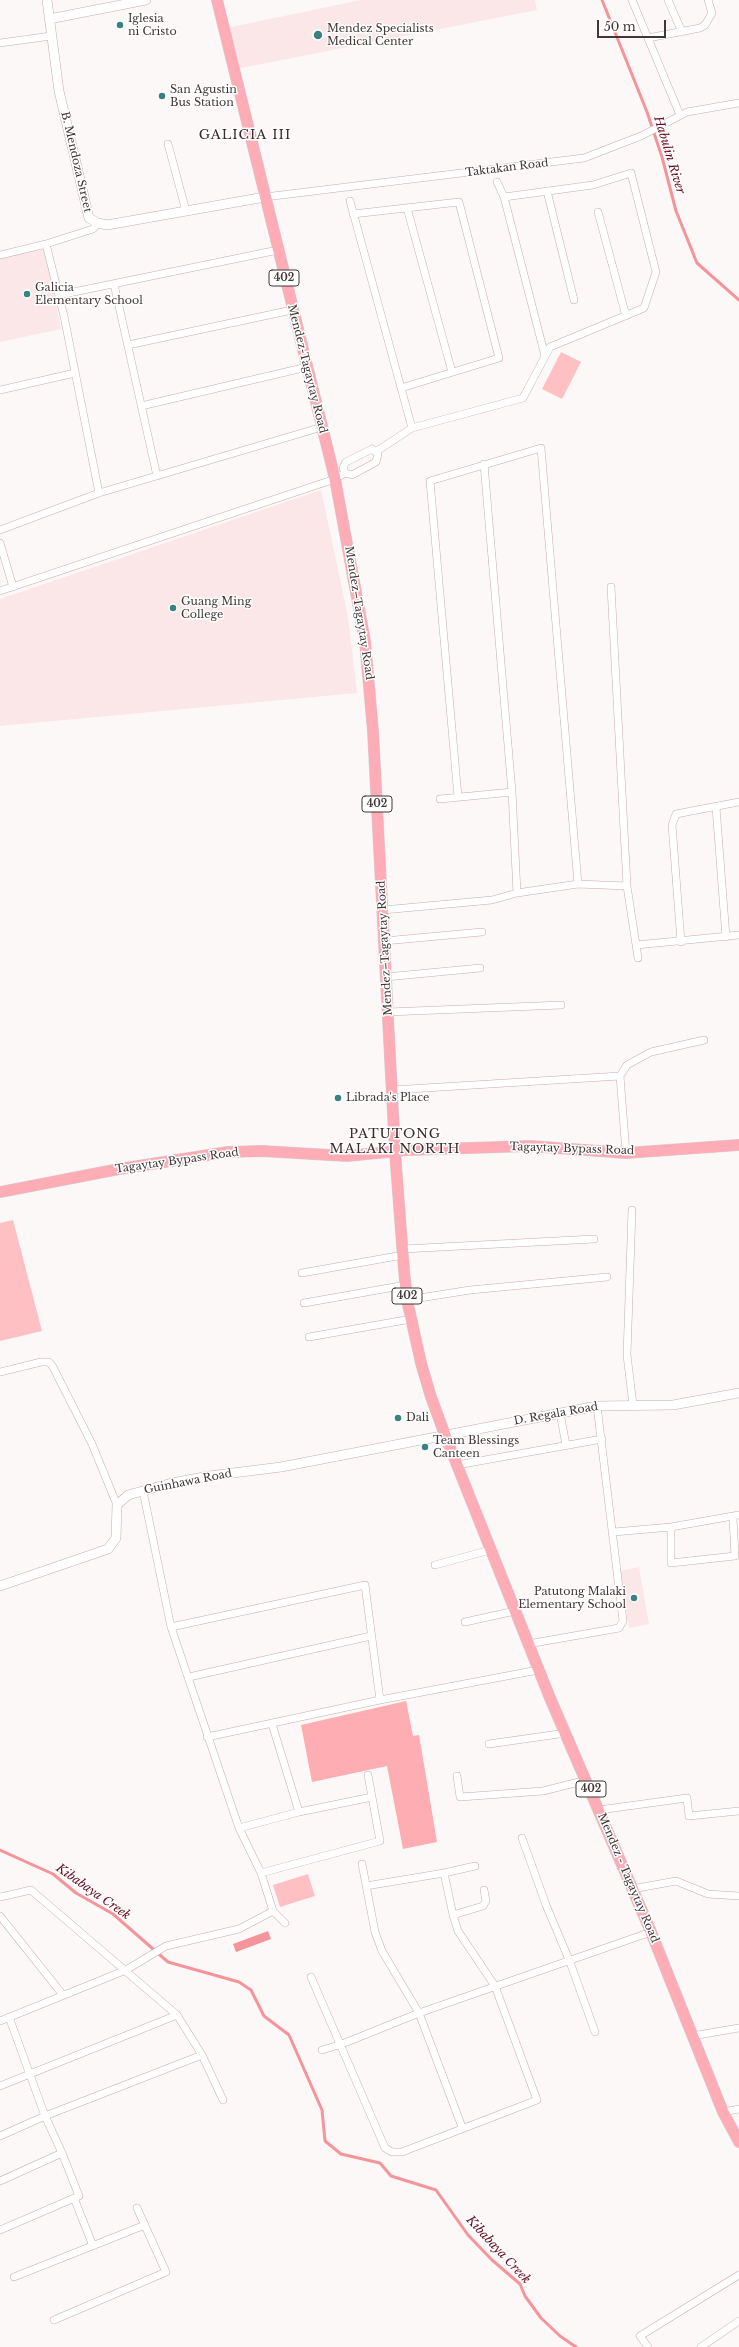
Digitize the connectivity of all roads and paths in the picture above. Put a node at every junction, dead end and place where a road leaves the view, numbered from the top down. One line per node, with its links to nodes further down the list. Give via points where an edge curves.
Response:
1 (47, 0): 7 (street, B. Mendoza Street)
2 (146, 0): 7 (street)
3 (217, 0): 18 (main road, Mendez-Tagaytay Road / 402)
4 (632, 0): 10 (street)
5 (668, 0): 8 (street)
6 (708, 0): 8 (street, via 712,13 705,25)
7 (49, 18): 9 (street, B. Mendoza Street)
8 (682, 32): 10 (street)
9 (51, 36): 11 (street); 24 (street, B. Mendoza Street, via 59,91 89,218)
10 (648, 38): 13 (street)
11 (0, 43)
12 (739, 103): 13 (street, Taktakan Road)
13 (680, 115): 18 (street, Taktakan Road, via 647,132 584,158)
14 (168, 144): 21 (street)
15 (497, 182): 17 (street)
16 (547, 191): 17 (street); 30 (street); 32 (street, via 593,185 631,173 656,272 644,308)
17 (504, 197): 34 (street)
18 (265, 198): 21 (street, B. Mendoza Street); 26 (main road, Mendez-Tagaytay Road / 402)
19 (350, 201): 23 (street)
20 (407, 208): 23 (street); 36 (street); 36 (street, via 459,202 499,358)
21 (186, 211): 24 (street, B. Mendoza Street, via 107,225)
22 (598, 212): 32 (street)
23 (353, 214): 38 (street)
24 (98, 224): 25 (street, via 93,229)
25 (46, 244): 27 (street); 29 (street)
26 (278, 250): 28 (street); 31 (main road, Mendez-Tagaytay Road / 402)
27 (0, 255)
28 (114, 284): 29 (street); 33 (street)
29 (59, 295): 37 (street)
30 (574, 300)
31 (292, 310): 33 (street); 35 (main road, Mendez-Tagaytay Road / 402)
32 (626, 316): 34 (street, via 550,347)
33 (128, 345): 40 (street)
34 (545, 356): 42 (street, via 523,398)
35 (306, 368): 40 (street); 41 (main road, Mendez-Tagaytay Road / 402)
36 (452, 372): 38 (street)
37 (75, 373): 39 (street); 49 (street)
38 (401, 388): 42 (street)
39 (0, 390)
40 (141, 406): 47 (street)
41 (322, 427): 44 (main road, Mendez-Tagaytay Road / 402); 47 (street)
42 (412, 428): 43 (street)
43 (377, 451): 46 (street, via 376,462 352,475); 46 (street, via 369,449 346,462 343,468)
44 (330, 459): 48 (main road, Mendez–Tagaytay Road / 402)
45 (484, 464): 55 (street); 56 (street, via 430,481); 60 (street, via 541,448)
46 (345, 473): 48 (street)
47 (157, 476): 49 (street)
48 (335, 479): 52 (street); 63 (main road, Mendez–Tagaytay Road / 402, via 368,669)
49 (99, 493): 50 (street)
50 (0, 530)
51 (0, 543): 52 (street)
52 (13, 587): 54 (street)
53 (611, 587): 61 (street)
54 (0, 591)
55 (512, 792): 56 (street); 62 (street)
56 (458, 797): 57 (street)
57 (440, 799)
58 (739, 802): 59 (street)
59 (716, 807): 66 (street); 68 (street, via 676,814 672,826)
60 (578, 884): 61 (street); 62 (street)
61 (626, 886): 69 (street)
62 (517, 892): 63 (street, via 492,900)
63 (383, 910): 67 (main road, Mendez–Tagaytay Road / 402)
64 (482, 932): 67 (street)
65 (739, 936): 66 (street)
66 (726, 937): 68 (street)
67 (384, 941): 72 (main road, Mendez–Tagaytay Road / 402)
68 (681, 942): 69 (street)
69 (636, 945): 70 (street)
70 (638, 958)
71 (480, 968): 72 (street)
72 (386, 977): 74 (main road, Mendez–Tagaytay Road / 402)
73 (561, 1005): 74 (street)
74 (388, 1012): 77 (main road, Mendez–Tagaytay Road / 402)
75 (704, 1040): 76 (street, via 651,1052 627,1065)
76 (620, 1076): 77 (street); 80 (street)
77 (392, 1090): 79 (main road, Mendez–Tagaytay Road / 402)
78 (739, 1145): 80 (main road, Tagaytay Bypass Road)
79 (396, 1152): 80 (main road, Tagaytay Bypass Road, via 530,1146); 81 (main road, Tagaytay Bypass Road, via 347,1156 262,1151 228,1152 119,1169); 84 (main road, Mendez–Tagaytay Road / 402)
80 (626, 1153)
81 (0, 1192)
82 (632, 1210): 94 (street, via 627,1355)
83 (594, 1239): 84 (street)
84 (403, 1252): 85 (street); 87 (main road, Mendez–Tagaytay Road / 402)
85 (302, 1273)
86 (607, 1277): 88 (street, via 470,1290)
87 (406, 1285): 88 (main road, Mendez–Tagaytay Road / 402); 89 (street)
88 (407, 1300): 90 (main road, Mendez–Tagaytay Road / 402)
89 (304, 1303)
90 (411, 1319): 91 (street); 97 (main road, Mendez–Tagaytay Road / 402, via 431,1397)
91 (309, 1337)
92 (0, 1372): 102 (street, via 49,1362 92,1444)
93 (739, 1393): 94 (street, D. Regala Road, via 673,1405)
94 (633, 1405): 95 (street, D. Regala Road)
95 (597, 1406): 96 (street, D. Regala Road); 98 (street)
96 (560, 1413): 97 (street, D. Regala Road); 99 (street)
97 (445, 1434): 100 (main road, Mendez - Tagaytay Road / 402); 101 (street, Guinhawa Road, via 281,1467 209,1476)
98 (602, 1439): 99 (street); 105 (street)
99 (566, 1445): 100 (street)
100 (457, 1465): 106 (main road, Mendez - Tagaytay Road / 402)
101 (143, 1492): 102 (street, Guinhawa Road, via 128,1495); 111 (street)
102 (117, 1505): 108 (street, via 116,1538 108,1549)
103 (736, 1517): 104 (street); 104 (street, via 735,1556 672,1563)
104 (671, 1527): 105 (street)
105 (614, 1532): 113 (street, via 623,1621 619,1628)
106 (490, 1550): 107 (street); 109 (main road, Mendez - Tagaytay Road / 402)
107 (435, 1565)
108 (0, 1586)
109 (515, 1611): 110 (street); 113 (main road, Mendez - Tagaytay Road / 402)
110 (465, 1622)
111 (172, 1628): 112 (street, via 365,1585); 115 (street)
112 (371, 1636): 115 (street); 116 (street)
113 (528, 1644): 114 (main road, Mendez - Tagaytay Road / 402)
114 (538, 1670): 116 (street); 118 (main road, Mendez - Tagaytay Road / 402)
115 (189, 1677): 119 (street)
116 (380, 1700): 117 (street)
117 (272, 1724): 119 (street); 127 (street)
118 (566, 1733): 120 (street); 123 (main road, Mendez - Tagaytay Road / 402)
119 (207, 1737): 128 (street)
120 (489, 1744)
121 (368, 1775): 124 (street)
122 (457, 1776): 123 (street, via 460,1797 543,1792)
123 (587, 1780): 125 (main road, Mendez - Tagaytay Road / 402)
124 (372, 1797): 127 (street); 132 (street, via 380,1841)
125 (599, 1810): 126 (street, via 687,1798 690,1816); 135 (main road, Mendez - Tagaytay Road / 402)
126 (739, 1811)
127 (299, 1812): 128 (street)
128 (239, 1828): 132 (street)
129 (522, 1838): 144 (street)
130 (362, 1864): 134 (street)
131 (475, 1866): 133 (street)
132 (261, 1873): 139 (street)
133 (444, 1873): 134 (street); 140 (street)
134 (366, 1886): 149 (street, via 375,1932 382,1951)
135 (632, 1889): 137 (street, via 676,1881 708,1894); 143 (main road, Mendez - Tagaytay Road / 402)
136 (484, 1890): 140 (street, via 486,1901 483,1906)
137 (739, 1896)
138 (0, 1897): 145 (street, via 31,1890)
139 (273, 1911): 142 (street); 145 (street, via 239,1929 166,1946)
140 (453, 1915): 147 (street, via 458,1931)
141 (0, 1916): 148 (street)
142 (285, 1923)
143 (651, 1932): 144 (street); 155 (main road, Mendez - Tagaytay Road / 402)
144 (570, 1962): 147 (street); 154 (street)
145 (126, 1970): 148 (street); 150 (street)
146 (310, 1977): 156 (street)
147 (495, 1986): 149 (street); 165 (street, via 537,2100)
148 (63, 1996): 151 (street)
149 (419, 2013): 156 (street); 165 (street)
150 (177, 2015): 158 (street); 159 (street)
151 (9, 2017): 152 (street); 159 (street)
152 (0, 2021)
153 (739, 2028): 155 (street)
154 (595, 2032)
155 (692, 2036): 163 (main road, Mendez - Tagaytay Road / 402)
156 (342, 2044): 157 (street); 165 (street, via 385,2148 392,2152 402,2152)
157 (322, 2050)
158 (202, 2055): 161 (street); 164 (street)
159 (30, 2073): 160 (street); 164 (street)
160 (0, 2086)
161 (223, 2100)
162 (739, 2109): 163 (street)
163 (723, 2112): 166 (main road, Mendez - Tagaytay Road / 402)
164 (45, 2116): 167 (street); 169 (street)
165 (462, 2127)
166 (735, 2128): 168 (main road, Mendez - Tagaytay Road / 402)
167 (0, 2136)
168 (739, 2142)
169 (62, 2153): 170 (street); 171 (street, via 78,2196)
170 (0, 2181)
171 (74, 2198): 174 (street); 175 (street)
172 (137, 2208): 173 (street)
173 (145, 2225): 175 (street); 178 (street, via 166,2272)
174 (0, 2230)
175 (93, 2246): 177 (street)
176 (739, 2275): 180 (street, via 640,2336)
177 (14, 2277)
178 (54, 2320)
179 (739, 2321): 181 (street)
180 (648, 2347)
181 (701, 2347)

